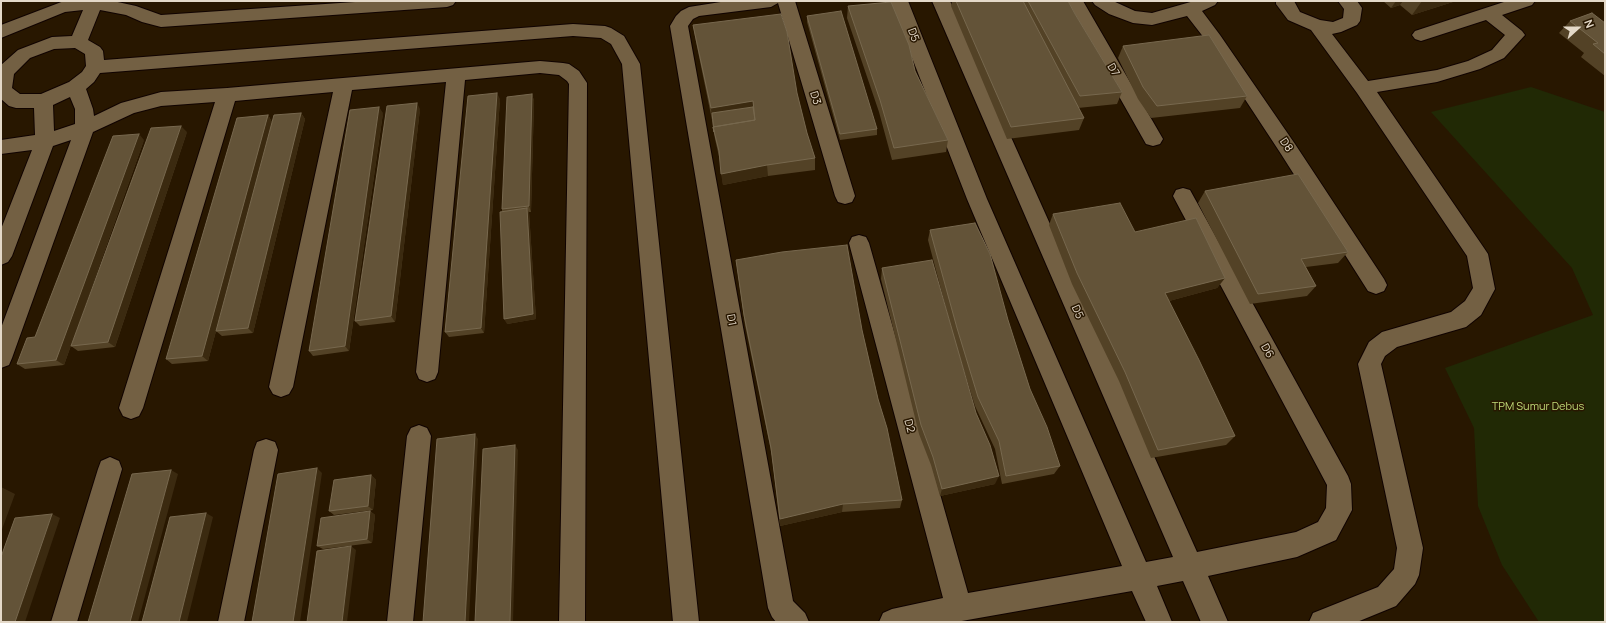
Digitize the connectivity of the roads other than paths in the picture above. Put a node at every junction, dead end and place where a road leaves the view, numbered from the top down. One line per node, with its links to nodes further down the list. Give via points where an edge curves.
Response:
1 (198, 1): 19 (street)
2 (448, 1): 14 (street)
3 (771, 1): 56 (street, D1, via 704,9 687,15 680,26 782,608)
4 (786, 1): 36 (street, D3)
5 (899, 1): 49 (street, D5, via 977,199)
6 (941, 1): 48 (street, D5)
7 (1074, 1): 33 (street, D7)
8 (1101, 1): 17 (street, via 1133,17 1152,19)
9 (1209, 1): 17 (street)
10 (1285, 1): 20 (street, via 1294,16)
11 (1347, 1): 20 (street, via 1353,8 1350,21 1334,28)
12 (1526, 1): 18 (street)
13 (94, 2): 15 (street); 19 (street, via 130,10 161,21); 23 (street)
14 (404, 3): 16 (street)
15 (64, 4): 21 (street); 24 (street)
16 (308, 7): 19 (street)
17 (1191, 9): 40 (street, D8, via 1288,149)
18 (1489, 13): 22 (street); 29 (street, via 1516,35 1498,54 1474,65 1437,76)
19 (191, 20)
20 (1317, 26): 29 (street)
21 (1, 32)
22 (1421, 35)
23 (78, 42): 24 (street); 25 (street, via 94,51)
24 (52, 43): 31 (street, via 24,54 5,72 2,90 16,101)
25 (95, 67): 28 (street); 55 (street, via 574,30 605,32 618,40 631,64)
26 (456, 76): 27 (street); 42 (street); 54 (street, via 540,67 563,69 574,76 578,83)
27 (344, 85): 30 (street); 43 (street)
28 (76, 87): 31 (street); 32 (street, via 84,109)
29 (1364, 88): 60 (street, via 1476,254 1484,289 1473,308 1458,320 1390,339 1377,349 1369,364 1410,548 1406,575 1387,597)
30 (227, 95): 32 (street, via 161,99 128,108); 44 (street)
31 (43, 101): 34 (street)
32 (85, 128): 34 (street); 41 (street)
33 (1153, 139)
34 (44, 141): 35 (street); 39 (street)
35 (1, 147)
36 (845, 196)
37 (1183, 196): 48 (street, D6, via 1339,484 1339,510 1327,531 1297,544)
38 (859, 243): 50 (street, D2)
39 (1, 256)
40 (1376, 285)
41 (1, 358)
42 (427, 372)
43 (281, 387)
44 (132, 408)
45 (419, 436): 53 (street)
46 (266, 450): 52 (street)
47 (110, 469): 51 (street)
48 (1191, 566): 49 (street); 59 (street, D5)
49 (1139, 576): 50 (street); 58 (street, D5)
50 (959, 608): 57 (street)
51 (64, 622)
52 (232, 622)
53 (400, 622)
54 (572, 622)
55 (686, 622)
56 (796, 622)
57 (892, 622)
58 (1159, 622)
59 (1215, 622)
60 (1322, 622)

